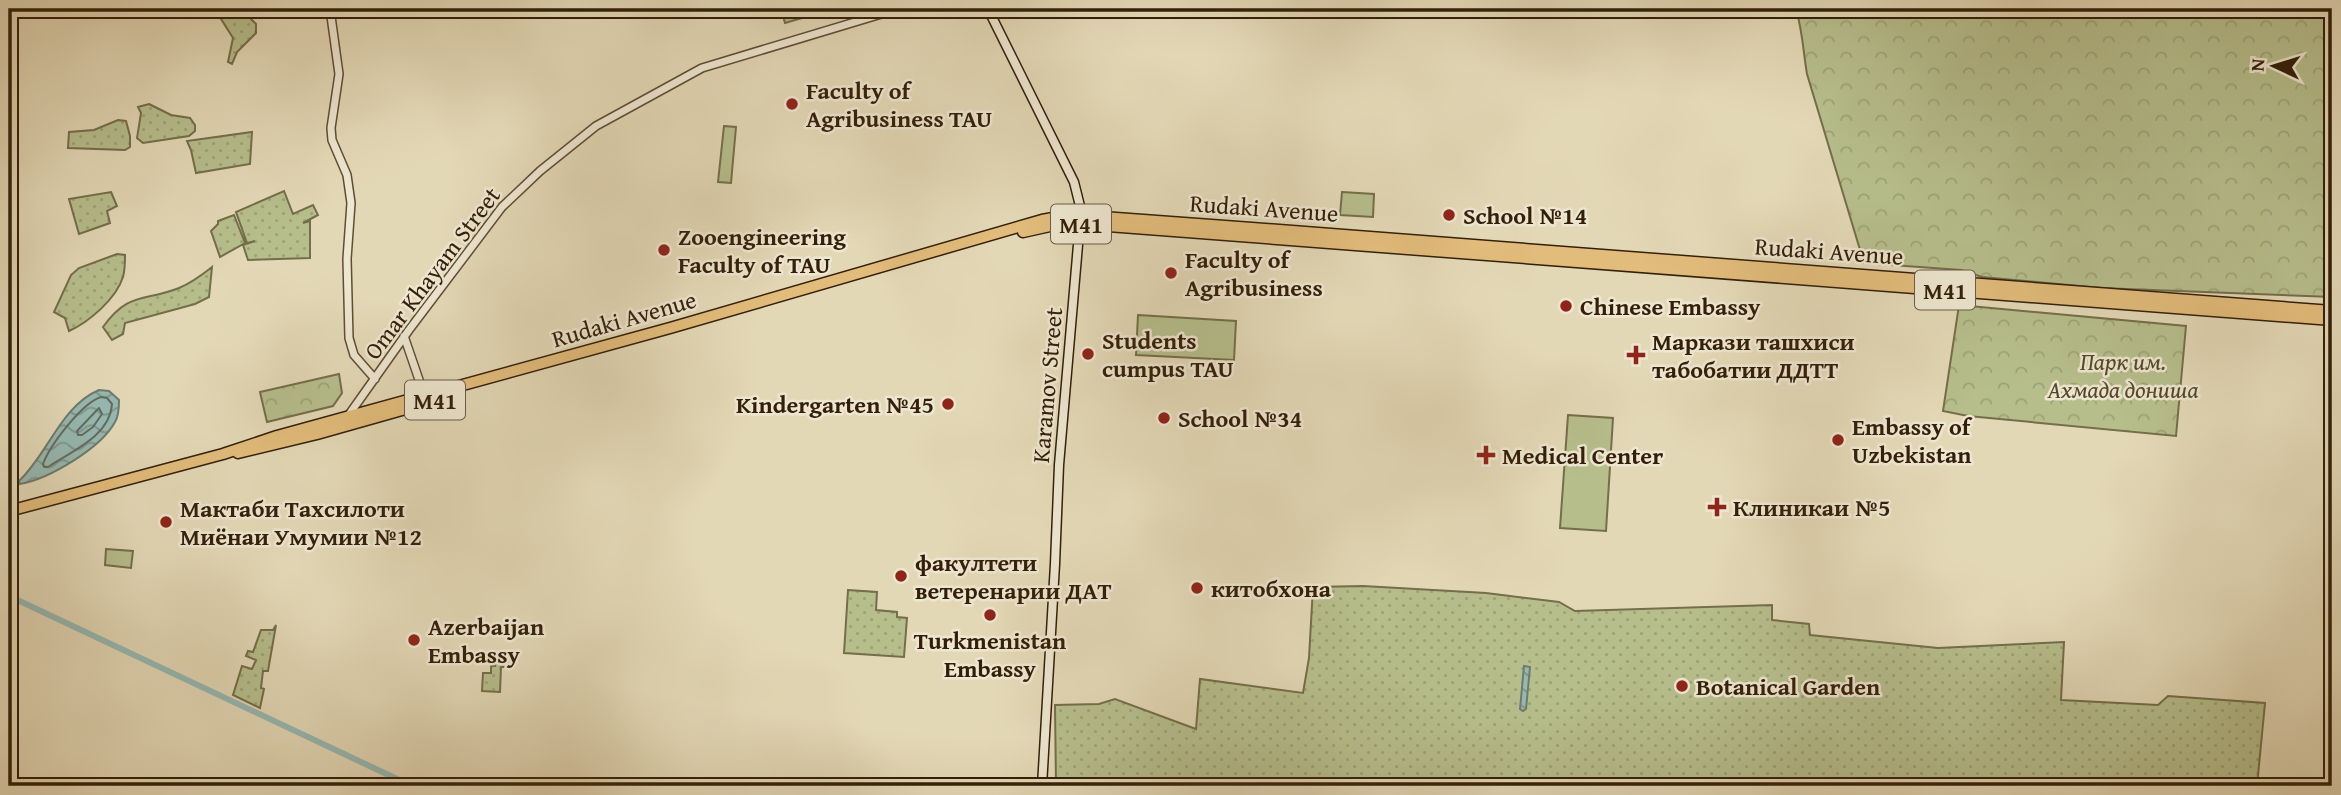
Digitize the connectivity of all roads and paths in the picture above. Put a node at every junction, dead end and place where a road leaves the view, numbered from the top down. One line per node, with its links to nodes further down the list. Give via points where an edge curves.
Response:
1 (330, 9): 8 (street, via 339,74 332,140 350,194 349,338 354,355)
2 (898, 9): 7 (street, Omar Khayam Street, via 702,68 596,126 502,207)
3 (988, 9): 4 (main road, Karamov Street, via 1074,182)
4 (1081, 220): 5 (highway, Rudaki Avenue); 6 (highway, Rudaki Avenue / M41); 9 (highway, Rudaki Avenue / M41, via 1019,233); 14 (main road, Karamov Street, via 1059,465)
5 (2332, 311)
6 (2332, 320)
7 (404, 336): 8 (street, Omar Khayam Street); 9 (street)
8 (375, 379): 10 (street, Omar Khayam Street)
9 (426, 400): 10 (highway, Rudaki Avenue); 11 (highway, Rudaki Avenue / M41)
10 (347, 418): 11 (street, Omar Khayam Street); 12 (highway, Rudaki Avenue)
11 (341, 428): 12 (highway, Rudaki Avenue / M41)
12 (223, 454): 13 (highway, Rudaki Avenue)
13 (9, 512)
14 (1042, 786)

